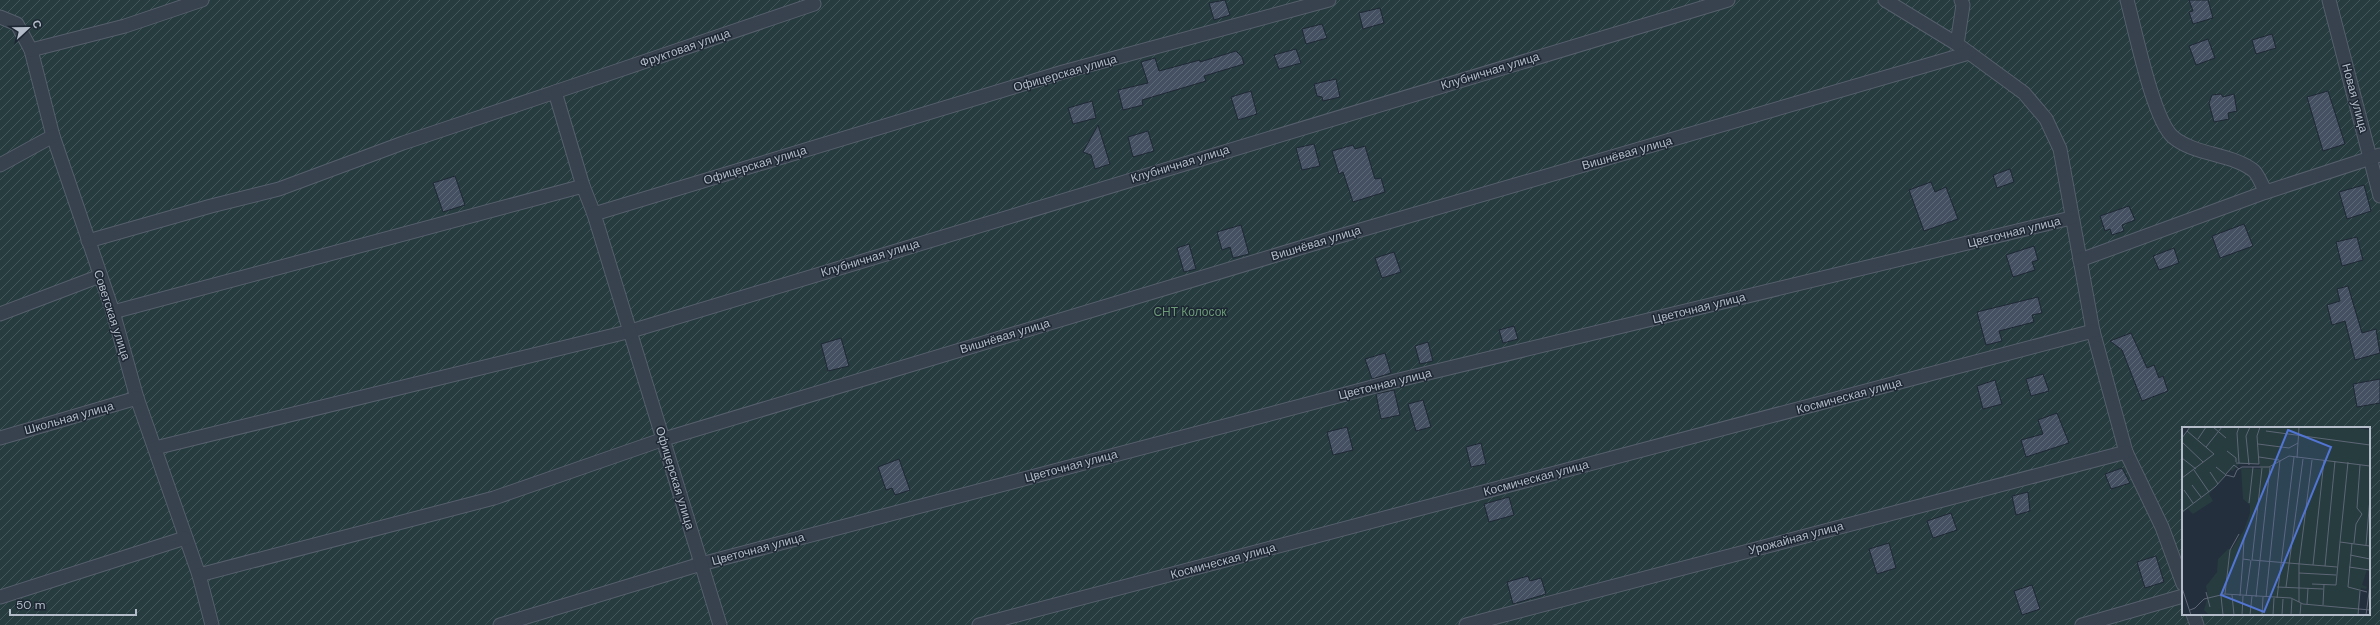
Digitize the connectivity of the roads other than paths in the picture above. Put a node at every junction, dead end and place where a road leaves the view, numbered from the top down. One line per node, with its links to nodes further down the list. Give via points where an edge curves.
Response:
1 (202, 0): 11 (street, via 124,26)
2 (1329, 0): 20 (street, Офицерская улица, via 1063,72)
3 (1728, 0): 27 (street, Клубничная улица)
4 (1885, 0): 10 (street)
5 (1961, 0): 10 (street, via 1963,5)
6 (2127, 0): 18 (street, via 2158,114 2172,137 2193,148 2227,158 2254,172)
7 (2329, 0): 15 (street, Новая улица)
8 (814, 4): 13 (street, Фруктовая улица)
9 (0, 17): 11 (street, Советская улица, via 17,24)
10 (1957, 44): 12 (street)
11 (31, 50): 14 (street, Советская улица)
12 (1969, 53): 21 (street, via 2024,93 2046,119 2060,149); 31 (street, Вишнёвая улица, via 1333,238)
13 (555, 92): 17 (street); 22 (street, Фруктовая улица, via 403,143 279,189)
14 (53, 136): 16 (street); 22 (street, Советская улица)
15 (2376, 156): 18 (street); 19 (street, Новая улица)
16 (0, 165)
17 (583, 186): 20 (street); 25 (street)
18 (2266, 192): 23 (street)
19 (2380, 196)
20 (594, 214): 27 (street, Офицерская улица)
21 (2072, 218): 23 (street); 35 (street, Цветочная улица, via 1395,381)
22 (88, 241): 24 (street, Советская улица)
23 (2080, 260): 28 (street)
24 (100, 276): 25 (street, Советская улица); 26 (street)
25 (113, 312): 29 (street, Советская улица)
26 (0, 314)
27 (631, 330): 31 (street, Офицерская улица); 32 (street, Клубничная улица)
28 (2093, 331): 33 (street); 44 (street, Космическая улица)
29 (138, 398): 30 (street, Школьная улица); 32 (street, Советская улица)
30 (0, 438)
31 (664, 439): 35 (street, Офицерская улица); 36 (street, Вишнёвая улица, via 494,498)
32 (155, 448): 34 (street, Советская улица)
33 (2126, 452): 37 (street, via 2162,527); 45 (street, Урожайная улица)
34 (185, 538): 36 (street, Советская улица); 39 (street)
35 (701, 564): 42 (street, Цветочная улица); 43 (street, Офицерская улица)
36 (199, 575): 41 (street, Советская улица)
37 (2182, 581)
38 (2182, 596): 46 (street)
39 (0, 597)
40 (2193, 615): 47 (street)
41 (212, 625)
42 (500, 625)
43 (720, 625)
44 (979, 625)
45 (1466, 625)
46 (2082, 625)
47 (2197, 625)

